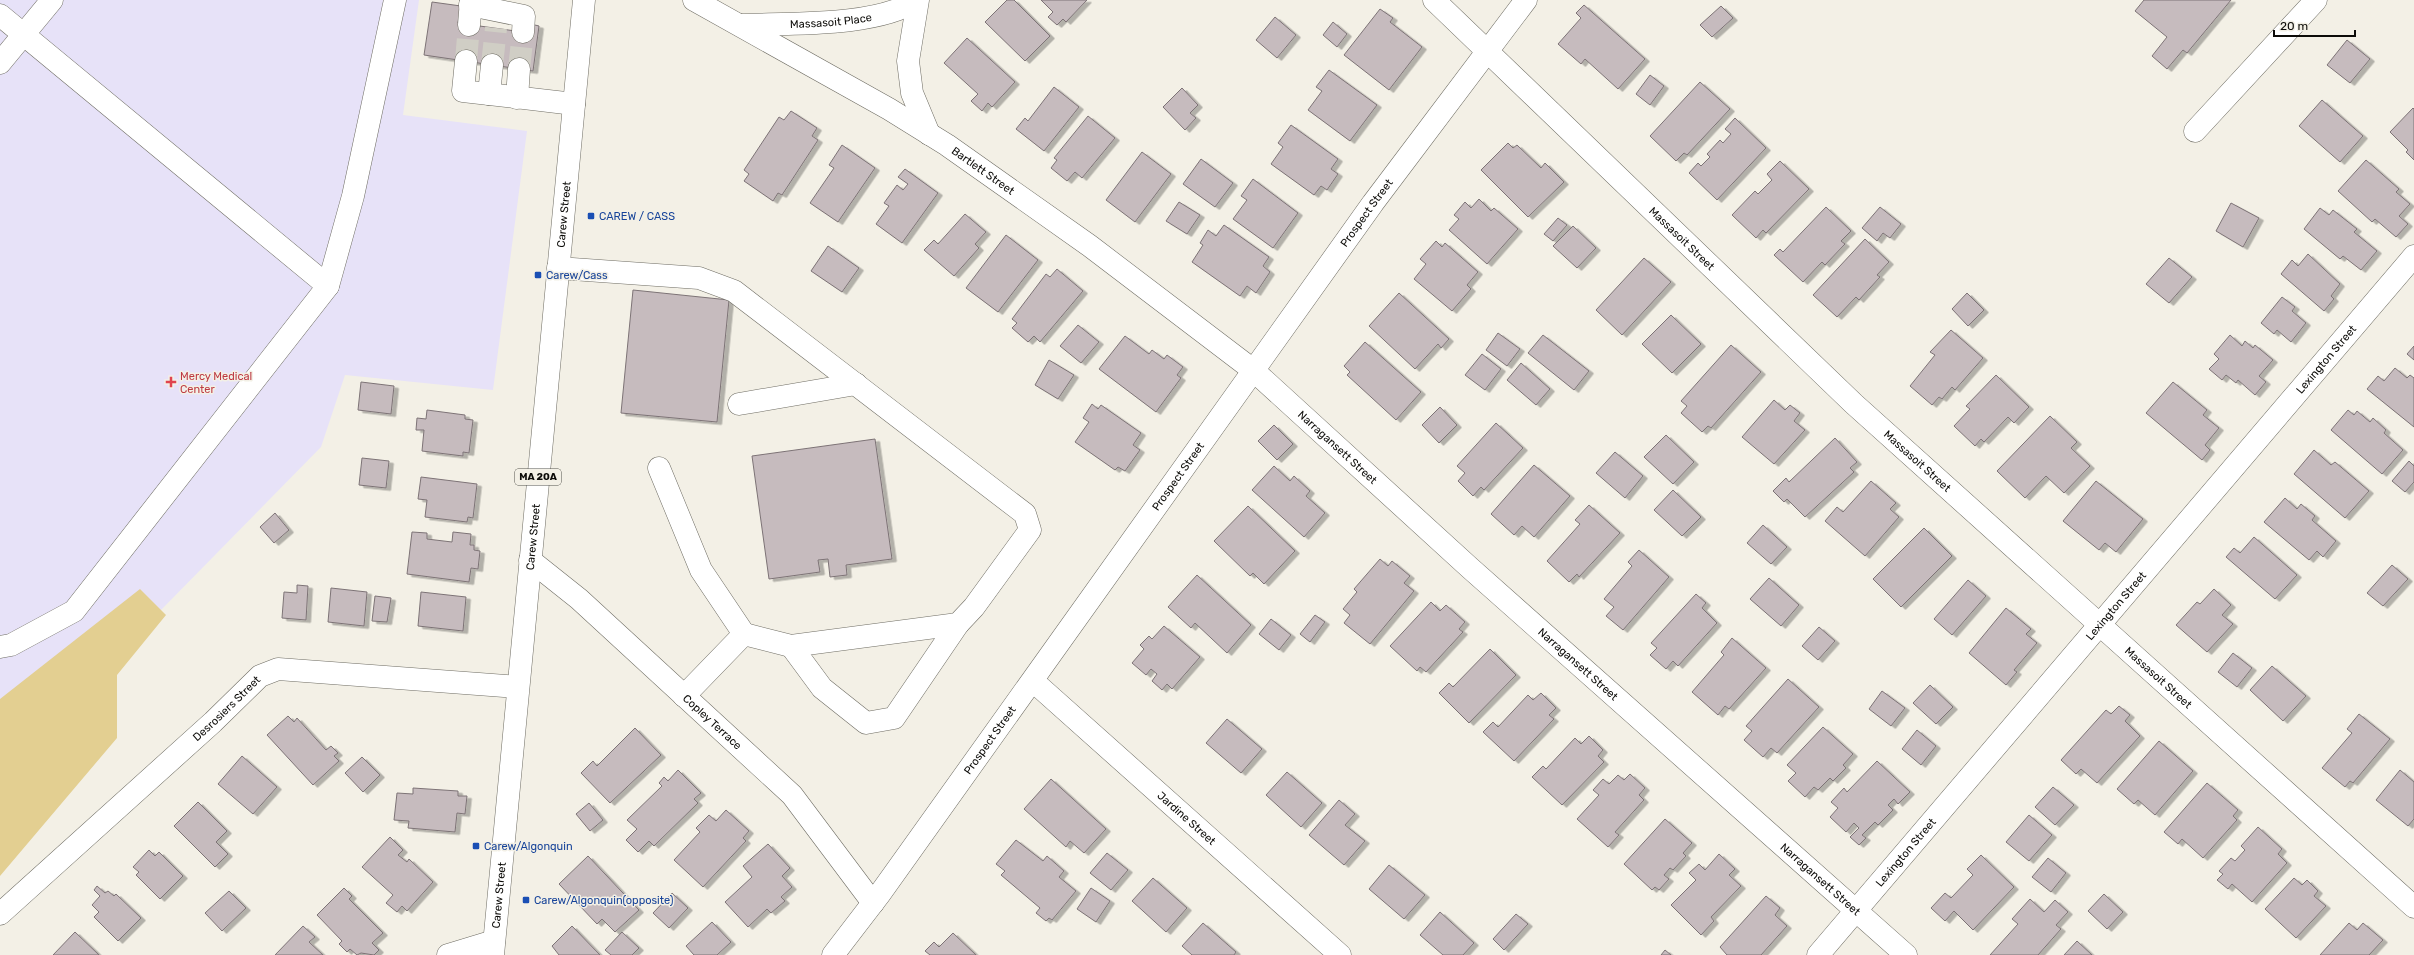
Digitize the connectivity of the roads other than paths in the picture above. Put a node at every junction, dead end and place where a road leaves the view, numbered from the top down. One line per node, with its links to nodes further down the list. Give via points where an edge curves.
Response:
1 (52, 0): 13 (street)
2 (395, 0): 26 (street, via 353,196)
3 (584, 0): 21 (street, Carew Street / MA 20A)
4 (694, 0): 11 (street, Bartlett Street)
5 (918, 0): 11 (street, Massasoit Place, via 908,6 868,19); 23 (street, Massasoit Place, via 908,60 912,93)
6 (1434, 0): 14 (street, Massasoit Street)
7 (1526, 0): 14 (street, Prospect Street)
8 (2316, 0): 22 (street)
9 (470, 10): 12 (street, via 497,20 524,16)
10 (0, 15): 13 (street)
11 (740, 25): 23 (street, Bartlett Street)
12 (523, 32)
13 (24, 34): 16 (street); 26 (street)
14 (1488, 51): 27 (street, Prospect Street, via 1373,202); 33 (street, Massasoit Street, via 1854,404)
15 (466, 61): 19 (street, via 463,91)
16 (0, 63)
17 (492, 65): 19 (street)
18 (519, 69): 20 (street)
19 (489, 94): 20 (street)
20 (517, 98): 21 (street)
21 (574, 104): 25 (street, Carew Street / MA 20A)
22 (2195, 131)
23 (929, 134): 27 (street, Bartlett Street, via 1090,246)
24 (2414, 256): 33 (street, Lexington Street)
25 (558, 268): 28 (street, via 699,278 734,291); 31 (street, Carew Street / MA 20A)
26 (328, 286): 36 (street, via 74,611 11,645)
27 (1253, 370): 37 (street, Prospect Street); 42 (street, Narragansett Street, via 1475,573)
28 (856, 384): 29 (street); 32 (street, via 1025,514 1030,530 974,607)
29 (739, 404)
30 (659, 468): 34 (street, via 702,570)
31 (530, 560): 38 (street, Carew Street / MA 20A); 39 (street, Copley Terrace, via 578,599)
32 (958, 624): 35 (street); 35 (street, via 894,718 866,723 822,688)
33 (2100, 624): 40 (street, Massasoit Street); 42 (street, Lexington Street)
34 (744, 634): 35 (street); 39 (street)
35 (791, 646)
36 (0, 647)
37 (1033, 681): 41 (street, Prospect Street); 47 (street, Jardine Street)
38 (518, 687): 43 (street, Desrosiers Street, via 278,670 260,676 213,722); 44 (street, Carew Street / MA 20A)
39 (684, 696): 41 (street, Copley Terrace, via 792,796)
40 (2410, 895)
41 (873, 903): 46 (street, Prospect Street)
42 (1855, 910): 48 (street, Lexington Street); 49 (street, Narragansett Street)
43 (0, 914)
44 (493, 948): 45 (street)
45 (448, 955)
46 (833, 955)
47 (1340, 955)
48 (1818, 955)
49 (1906, 955)

